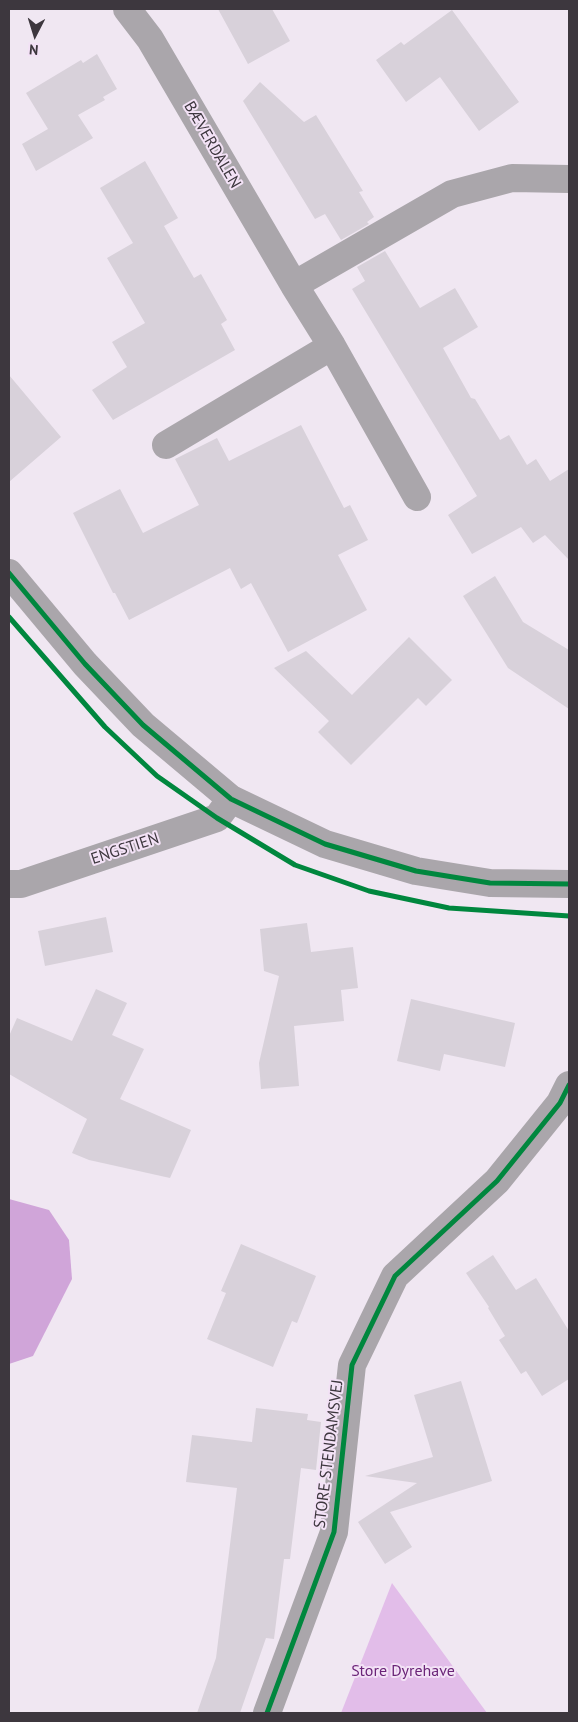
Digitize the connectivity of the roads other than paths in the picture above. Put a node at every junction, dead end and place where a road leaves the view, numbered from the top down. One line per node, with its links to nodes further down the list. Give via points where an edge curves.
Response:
1 (127, 9): 3 (street, BÆVERDALEN, via 150,39)
2 (569, 179): 3 (street, via 512,178 452,194)
3 (294, 284): 4 (street, BÆVERDALEN)
4 (332, 346): 5 (street); 6 (street, BÆVERDALEN)
5 (166, 445)
6 (417, 497)
7 (9, 573): 8 (street, via 85,664 143,725)
8 (231, 798): 9 (street, ENGSTIEN, via 217,818 20,884); 10 (street, via 325,844 416,871 490,883)
9 (9, 884)
10 (569, 884)
11 (569, 1084): 12 (street, STORE STENDAMSVEJ, via 560,1103 497,1181 395,1276 352,1365 334,1532)
12 (266, 1713)

